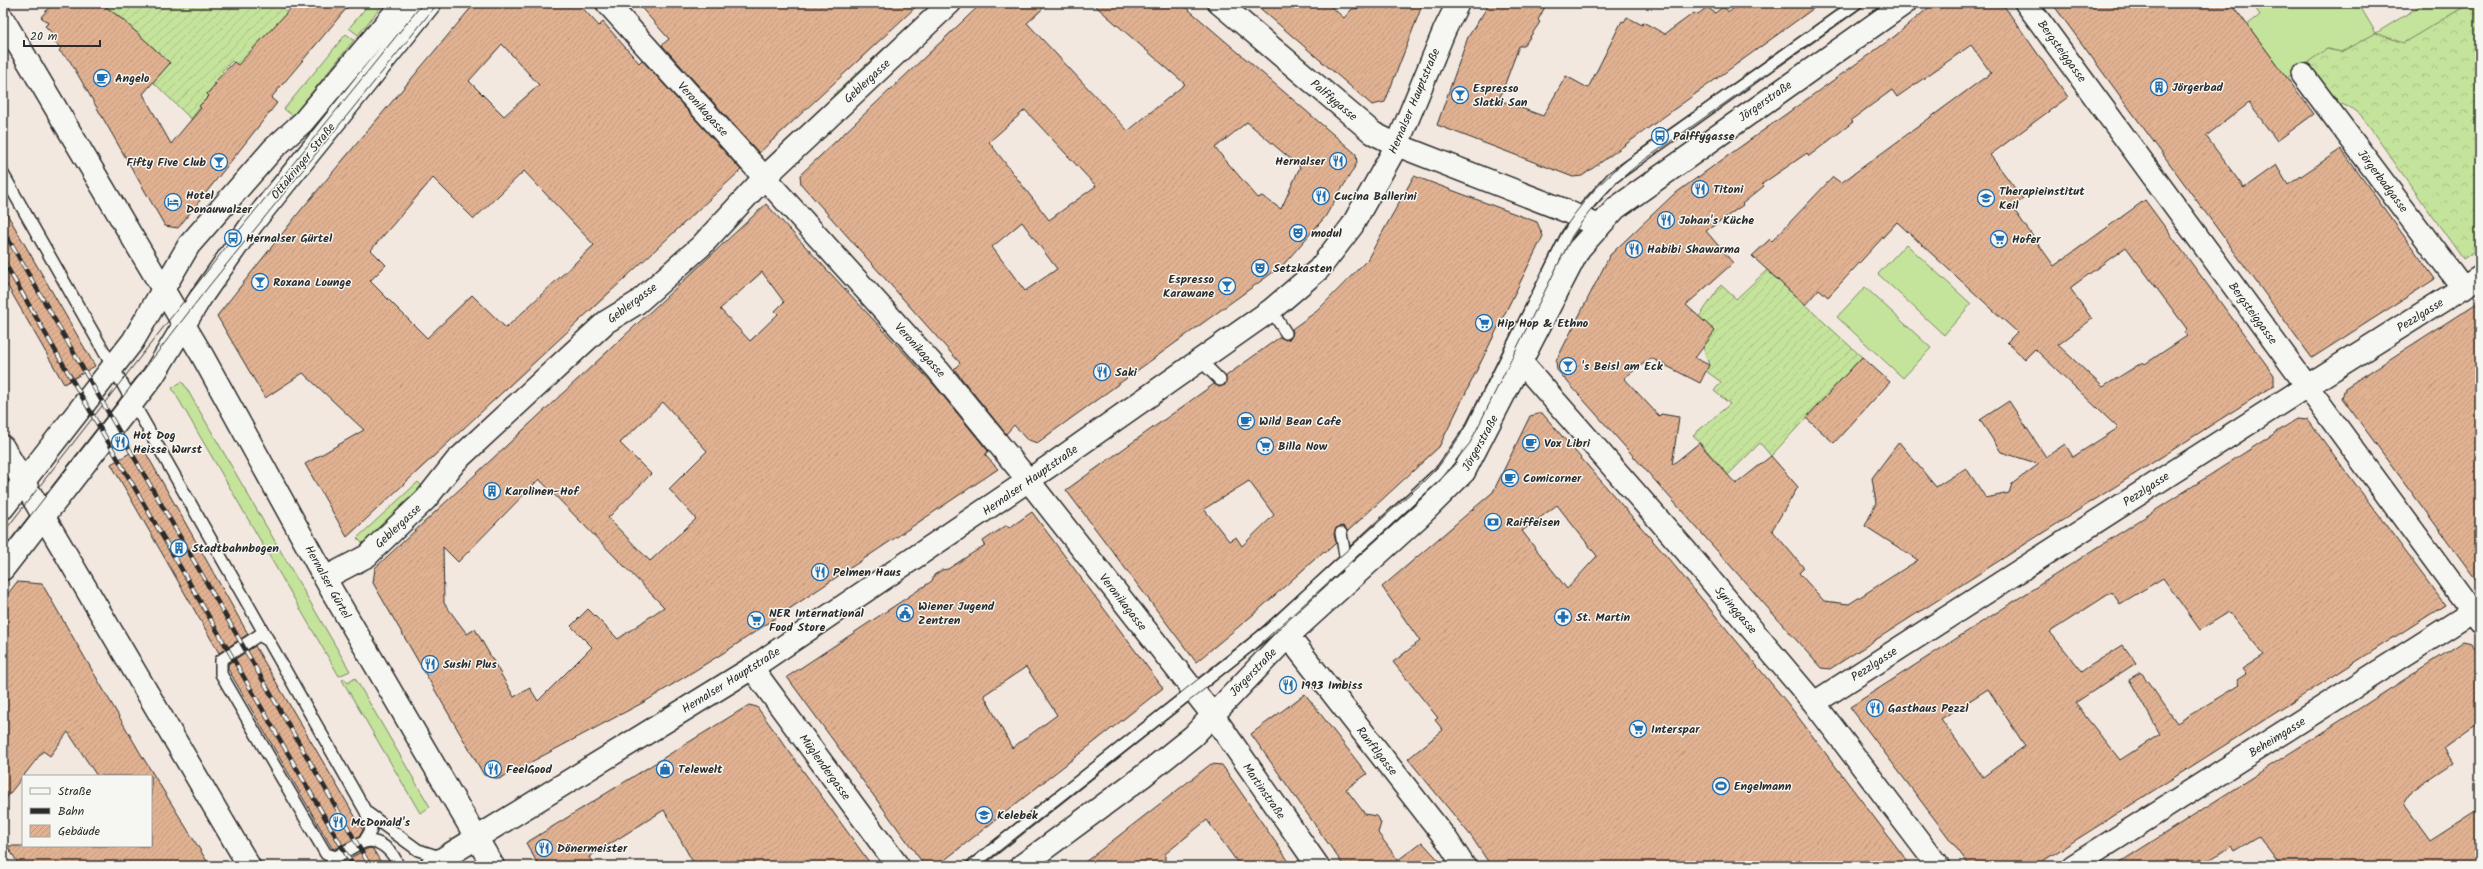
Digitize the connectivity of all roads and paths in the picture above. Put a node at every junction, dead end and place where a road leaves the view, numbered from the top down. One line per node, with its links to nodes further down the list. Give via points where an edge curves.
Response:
1 (403, 3): 18 (street, Ottakringer Straße, via 303,122 273,149 189,245)
2 (430, 3): 20 (street, Ottakringer Straße, via 252,224)
3 (607, 3): 14 (street, Veronikagasse)
4 (950, 3): 14 (street, Geblergasse)
5 (1219, 3): 12 (street, Palffygasse, via 1373,132)
6 (1458, 3): 12 (street, Hernalser Hauptstraße)
7 (1857, 3): 15 (lane, via 1624,167 1600,190)
8 (1905, 3): 16 (street, Jörgerstraße, via 1629,197)
9 (2026, 3): 26 (street, Bergsteiggasse)
10 (3, 19): 18 (street, Hernalser Gürtel)
11 (2303, 75): 17 (street, Jörgerbadgasse)
12 (1397, 144): 15 (street, Palffygasse); 19 (street, Hernalser Hauptstraße, via 1352,226 1319,269)
13 (3, 174): 24 (lane)
14 (765, 177): 29 (street, Veronikagasse, via 938,370); 36 (street, Geblergasse, via 701,246 637,303 606,322 456,461 426,500 367,556)
15 (1579, 217): 16 (street, Palffygasse); 35 (lane, via 1559,251 1466,438 1442,470)
16 (1598, 226): 23 (street, Jörgerstraße, via 1580,249)
17 (2471, 282): 26 (street, Pezzlgasse)
18 (162, 289): 20 (street, Hernalser Gürtel); 24 (street, via 133,341)
19 (1271, 310): 21 (lane); 22 (street, Hernalser Hauptstraße)
20 (184, 324): 27 (street, via 153,376); 36 (street, Hernalser Gürtel)
21 (1286, 333)
22 (1200, 360): 25 (lane); 29 (street, Hernalser Hauptstraße)
23 (1522, 363): 35 (street, Jörgerstraße, via 1464,472); 42 (street, Syringgasse, via 1681,545)
24 (112, 367): 27 (lane); 30 (street)
25 (1220, 380)
26 (2307, 386): 37 (street, Bergsteiggasse); 42 (street, Pezzlgasse)
27 (132, 402): 32 (street); 39 (lane)
28 (3, 447): 30 (street)
29 (1028, 480): 40 (street, Hernalser Hauptstraße); 41 (street, Veronikagasse)
30 (24, 482): 31 (street); 32 (street)
31 (3, 508)
32 (44, 518): 34 (street); 48 (street)
33 (1341, 533): 35 (lane)
34 (3, 570)
35 (1348, 570): 38 (street, Jörgerstraße); 41 (lane)
36 (325, 578): 45 (street, Hernalser Gürtel)
37 (2478, 614): 57 (street, Beheimgasse)
38 (1288, 636): 43 (street, Jörgerstraße); 55 (street, Ranftlgasse, via 1447,840)
39 (269, 641): 44 (lane); 46 (lane, via 259,635 221,660 221,674 326,854 336,856)
40 (752, 668): 45 (street, Hernalser Hauptstraße); 51 (street, Müglendergasse)
41 (1192, 691): 43 (street, Veronikagasse); 52 (lane)
42 (1814, 703): 56 (street, Syringgasse)
43 (1212, 714): 53 (street, Jörgerstraße, via 1193,736 1143,776); 54 (street, Martinstraße)
44 (366, 812): 46 (lane, via 371,830); 47 (lane)
45 (476, 837): 47 (street); 50 (street, Hernalser Gürtel)
46 (364, 842): 49 (lane, via 380,843 394,854)
47 (437, 862)
48 (249, 866)
49 (398, 866)
50 (493, 866)
51 (898, 866)
52 (972, 866)
53 (1021, 866)
54 (1318, 866)
55 (1464, 866)
56 (1938, 866)
57 (2073, 866)

